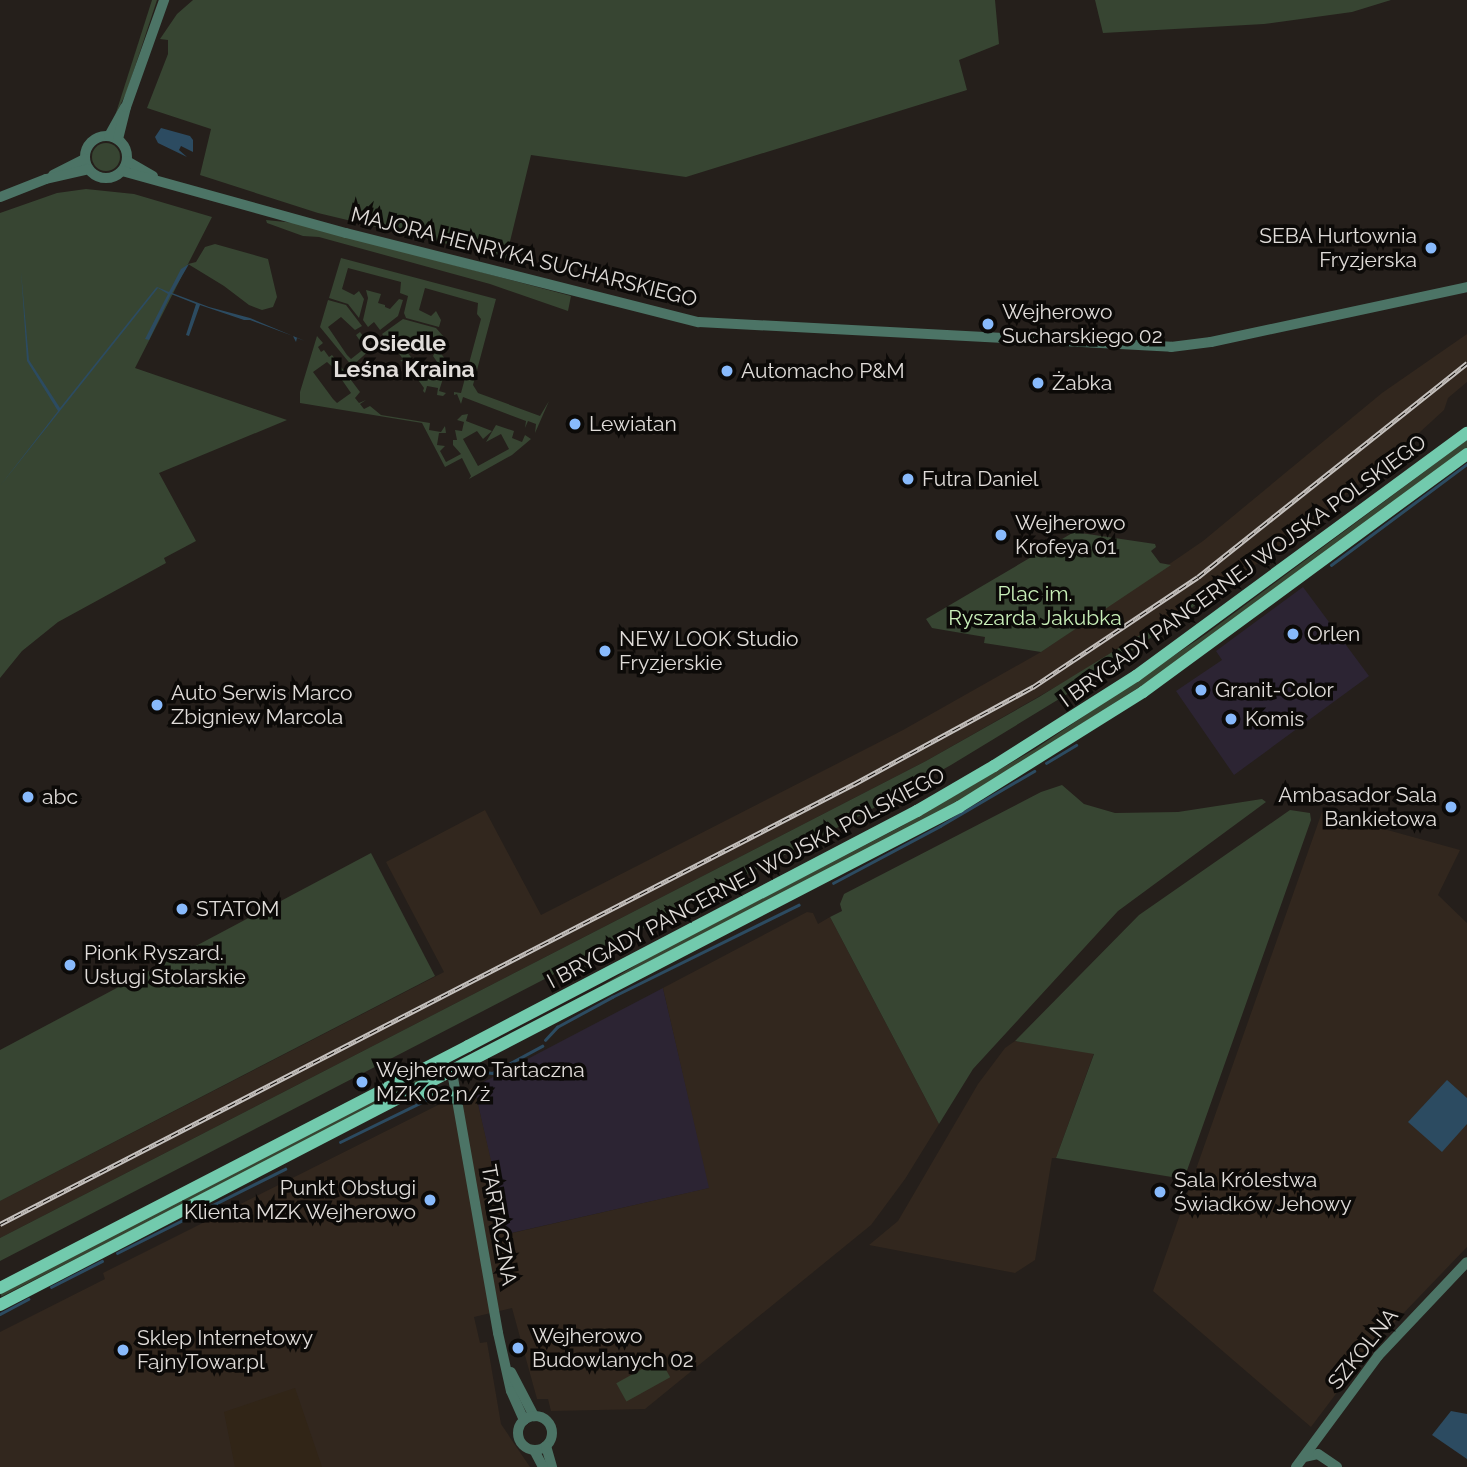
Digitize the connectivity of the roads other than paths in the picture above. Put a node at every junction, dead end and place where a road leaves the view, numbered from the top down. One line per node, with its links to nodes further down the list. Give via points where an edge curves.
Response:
1 (164, 0): 2 (street)
2 (113, 138): 3 (street, via 91,142); 4 (street, via 126,149)
3 (87, 164): 4 (street, via 105,178); 5 (street)
4 (124, 166): 6 (street, MAJORA HENRYKA SUCHARSKIEGO, via 159,181 346,233 699,322 1171,347)
5 (0, 197)
6 (1467, 287)
7 (1467, 433): 9 (main road, I BRYGADY PANCERNEJ WOJSKA POLSKIEGO, via 1167,654 1006,759 917,811)
8 (1467, 454): 10 (main road, I BRYGADY PANCERNEJ WOJSKA POLSKIEGO, via 1198,653 1039,759 894,843)
9 (445, 1058): 10 (street, TARTACZNA); 14 (main road, I BRYGADY PANCERNEJ WOJSKA POLSKIEGO)
10 (452, 1072): 11 (main road, I BRYGADY PANCERNEJ WOJSKA POLSKIEGO); 12 (street, TARTACZNA)
11 (414, 1092): 12 (main road); 15 (main road, I BRYGADY PANCERNEJ WOJSKA POLSKIEGO)
12 (457, 1098): 16 (street, TARTACZNA, via 511,1391)
13 (1467, 1262): 19 (street, SZKOLNA, via 1378,1356)
14 (0, 1287)
15 (0, 1305)
16 (529, 1418): 17 (street, via 546,1419 550,1424 552,1437); 18 (street, via 520,1426 519,1439)
17 (546, 1446): 18 (street); 21 (street)
18 (534, 1450): 20 (street)
19 (1306, 1462): 22 (street, SZKOLNA); 23 (street, via 1318,1454)
20 (543, 1467)
21 (552, 1467)
22 (1297, 1467)
23 (1337, 1467)

